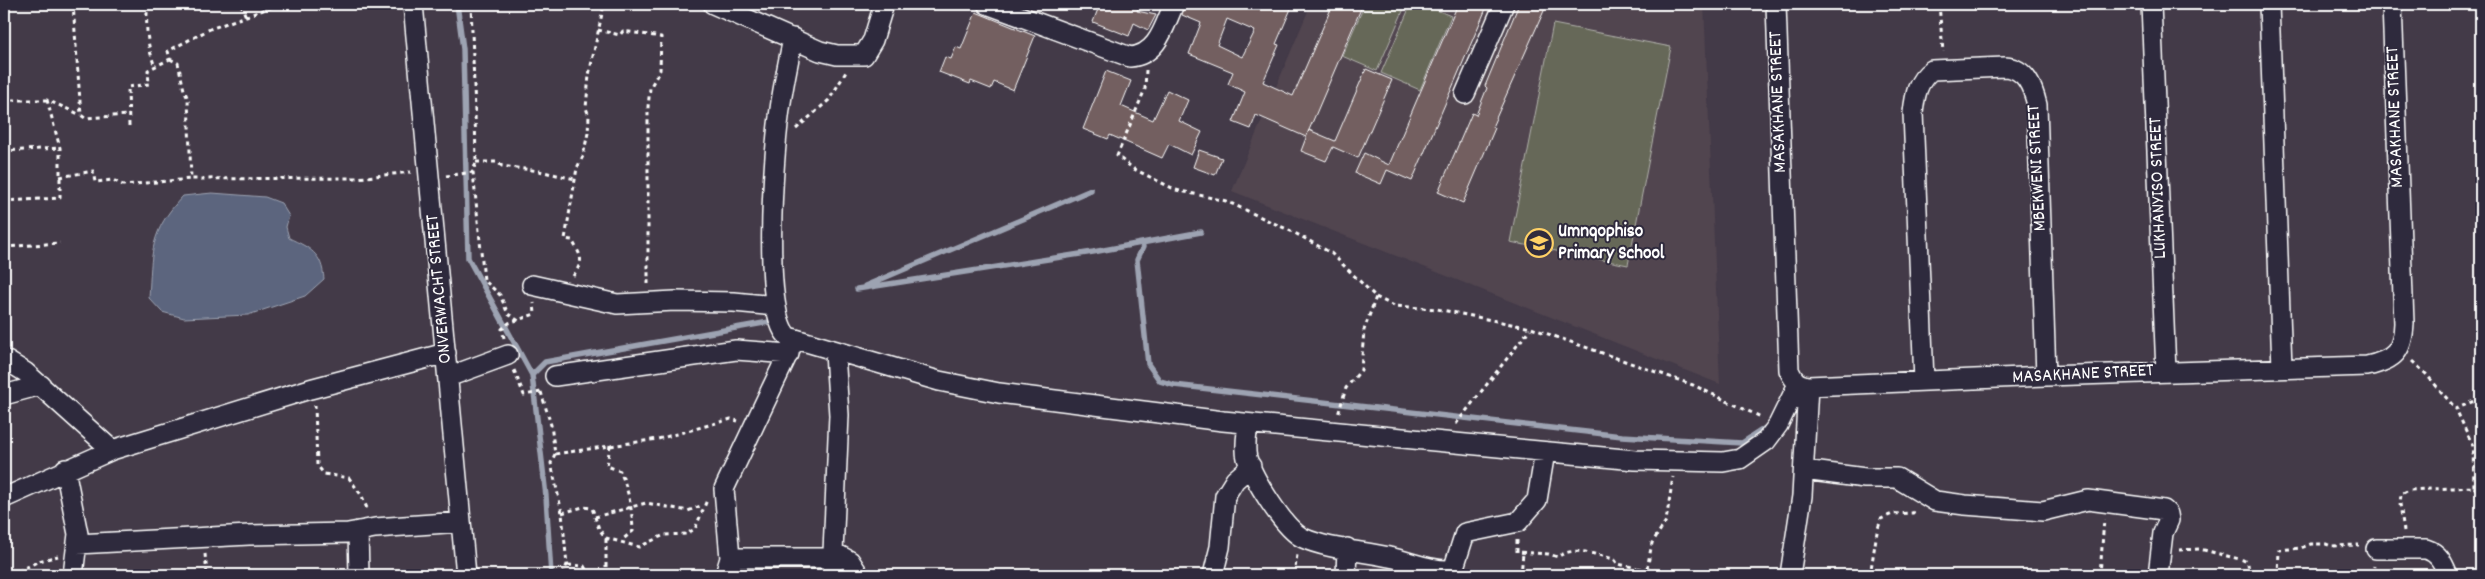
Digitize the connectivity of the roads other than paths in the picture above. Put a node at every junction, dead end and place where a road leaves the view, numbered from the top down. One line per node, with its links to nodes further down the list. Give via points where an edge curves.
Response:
1 (413, 4): 16 (street, ONVERWACHT STREET)
2 (712, 4): 11 (street)
3 (884, 4): 11 (street, via 864,54 853,56 820,51)
4 (987, 4): 5 (street, via 1120,56 1130,57 1144,54 1156,44)
5 (1174, 4)
6 (1504, 4): 12 (street)
7 (1776, 4): 26 (street, MASAKHANE STREET, via 1789,370 1793,379)
8 (2151, 4): 21 (street, LUKHANYISO STREET)
9 (2269, 4): 20 (street)
10 (2392, 4): 20 (street, MASAKHANE STREET, via 2403,338 2398,350 2385,362 2367,366)
11 (793, 38): 14 (street, via 772,181 772,278)
12 (1465, 94)
13 (535, 285): 14 (street, via 618,304 734,302)
14 (776, 306): 15 (street, via 783,333)
15 (792, 347): 17 (street); 22 (street, via 736,350); 42 (street, via 724,489)
16 (446, 353): 24 (street, ONVERWACHT STREET); 30 (street, via 310,389)
17 (835, 353): 29 (street, via 938,381 999,393); 41 (street, via 839,415)
18 (508, 355): 24 (street)
19 (4, 359): 27 (street)
20 (2282, 368): 21 (street, MASAKHANE STREET)
21 (2166, 372): 23 (street, MASAKHANE STREET)
22 (555, 376)
23 (2046, 376): 25 (street, MASAKHANE STREET); 25 (street, MBEKWENI STREET, via 2037,105 2033,90 2028,80 2012,68 1932,70 1924,76 1915,96 1913,113)
24 (448, 377): 36 (street, ONVERWACHT STREET)
25 (1924, 381): 26 (street, MASAKHANE STREET)
26 (1803, 385): 31 (street, via 1766,441 1740,459 1675,461); 34 (street)
27 (41, 386): 28 (street); 30 (street)
28 (4, 395)
29 (1248, 424): 31 (street); 32 (street, via 1247,457)
30 (112, 450): 33 (street)
31 (1544, 452): 49 (street, via 1536,500 1518,522 1465,533)
32 (1251, 466): 39 (street, via 1270,502 1297,534 1312,541); 47 (street, via 1235,480 1225,496 1220,547)
33 (65, 469): 35 (street); 38 (street, via 77,525)
34 (1804, 470): 50 (street); 51 (street, via 1865,478 1897,478 1935,501 1965,505 2043,511 2078,501 2166,512 2169,520 2163,533)
35 (4, 498)
36 (461, 522): 37 (street); 45 (street, ONVERWACHT STREET)
37 (366, 530): 38 (street); 44 (street)
38 (76, 548): 43 (street)
39 (1347, 548): 48 (street); 49 (street, via 1405,560 1433,570 1448,570)
40 (2376, 549): 52 (street, via 2426,549 2436,553)
41 (832, 562): 42 (street); 46 (street, via 850,561)
42 (727, 566)
43 (73, 575)
44 (359, 575)
45 (466, 575)
46 (859, 575)
47 (1213, 575)
48 (1346, 575)
49 (1448, 575)
50 (1790, 575)
51 (2158, 575)
52 (2448, 575)

